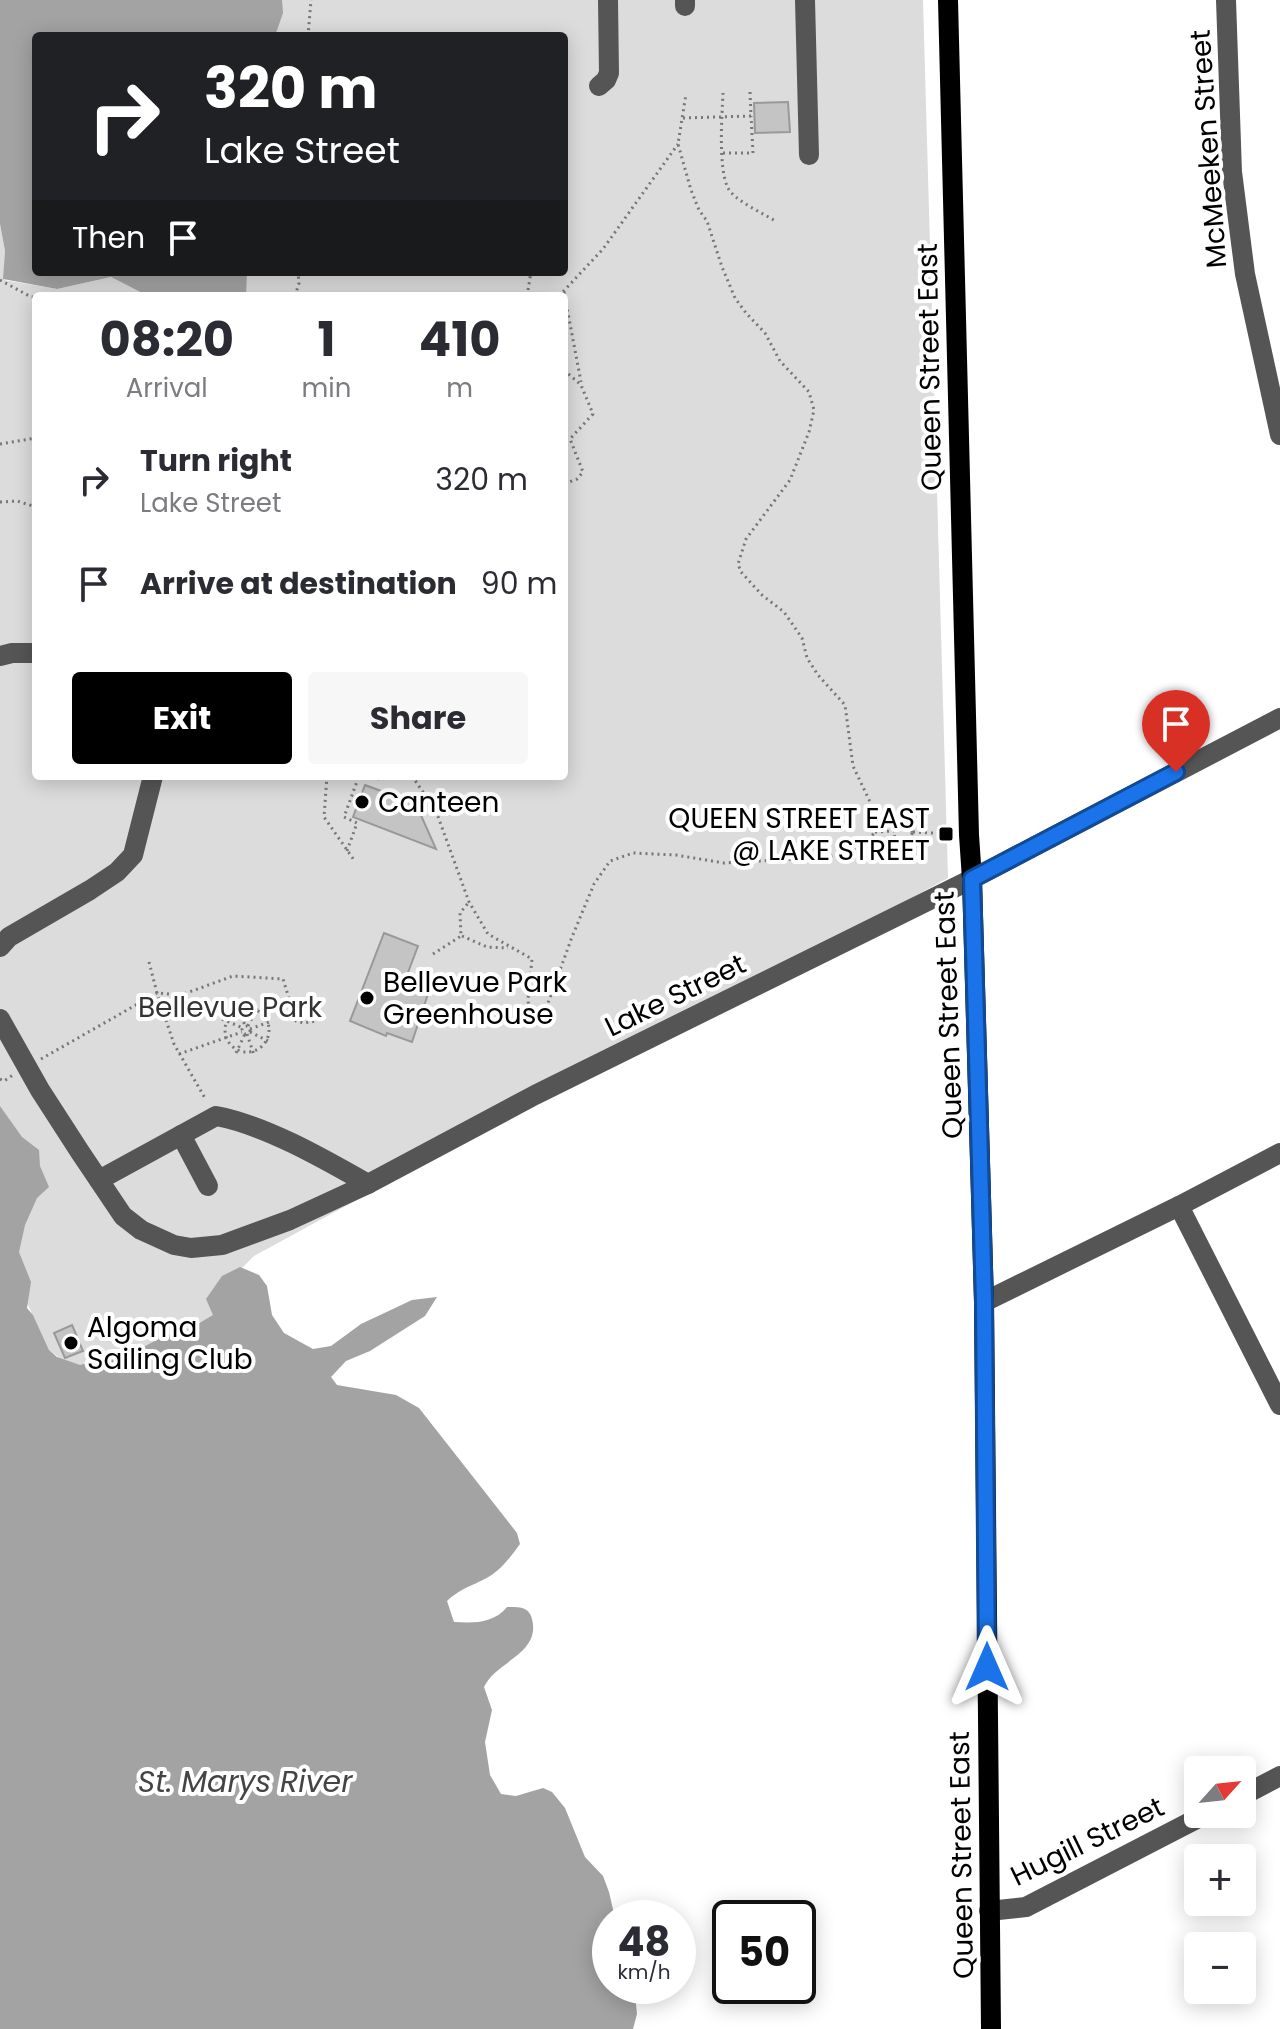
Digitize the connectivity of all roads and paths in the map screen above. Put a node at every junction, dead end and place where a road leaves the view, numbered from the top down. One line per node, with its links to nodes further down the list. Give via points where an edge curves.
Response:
1 (311, 0): 6 (path)
2 (608, 0): 7 (street, via 609,73)
3 (805, 0): 16 (street)
4 (948, 0): 40 (main road, Queen Street East)
5 (1226, 0): 24 (street, McMeeken Street, via 1232,172 1245,274)
6 (308, 32)
7 (599, 86)
8 (750, 92): 11 (path)
9 (723, 93): 12 (path)
10 (686, 94): 13 (path)
11 (751, 116): 12 (path); 15 (path, via 753,153)
12 (722, 117): 13 (path); 15 (path)
13 (683, 118): 14 (path)
14 (678, 144): 19 (path, via 603,249); 38 (path, via 735,298 812,401 809,432 790,480 746,539 738,564 762,595 784,612 818,675 845,705 853,766 872,806)
15 (723, 153): 17 (path, via 728,189)
16 (809, 155)
17 (775, 221)
18 (0, 280): 20 (path)
19 (564, 292)
20 (32, 297)
21 (568, 314): 23 (path)
22 (568, 374): 23 (path)
23 (581, 385): 27 (path, via 593,414 570,439 583,472)
24 (1280, 435)
25 (32, 439): 26 (path)
26 (0, 444)
27 (568, 482)
28 (0, 502): 29 (path)
29 (32, 506)
30 (32, 653): 31 (street)
31 (0, 656)
32 (1280, 718): 43 (street, Lake Street)
33 (152, 780): 46 (street, via 133,855 117,872)
34 (327, 780): 41 (path, via 324,817)
35 (358, 780): 41 (path, via 344,817 357,823)
36 (415, 780): 44 (path, via 436,811)
37 (894, 831): 38 (path); 39 (path, via 903,823); 39 (path, via 903,842)
38 (875, 832): 47 (path, via 864,845 829,857 724,863 633,853 610,861 594,884 544,1014 530,1025 532,959)
39 (913, 832): 40 (path)
40 (969, 835): 43 (main road, Queen Street East)
41 (347, 851): 42 (path)
42 (354, 860)
43 (972, 879): 68 (street, Lake Street, via 535,1095); 71 (main road, Queen Street East)
44 (469, 902): 45 (path, via 460,913); 47 (path, via 488,934)
45 (461, 936): 47 (path, via 487,947); 48 (path)
46 (0, 947)
47 (512, 948)
48 (433, 954)
49 (149, 962): 50 (path)
50 (157, 993): 55 (path, via 181,995 233,976 283,979 296,1021); 62 (path); 63 (path)
51 (239, 1007): 52 (path); 54 (path); 57 (path)
52 (257, 1008): 56 (path); 57 (path)
53 (0, 1019): 63 (street, Lake Street)
54 (225, 1020): 57 (path); 58 (path)
55 (316, 1021)
56 (270, 1022): 57 (path); 59 (path)
57 (246, 1030): 58 (path); 59 (path); 60 (path); 61 (path)
58 (226, 1037): 60 (path); 62 (path)
59 (268, 1041): 61 (path)
60 (237, 1051): 61 (path)
61 (254, 1053)
62 (179, 1054): 64 (path)
63 (27, 1067): 67 (street, Lake Street)
64 (216, 1116): 65 (street); 68 (street, via 264,1132)
65 (181, 1135): 67 (street); 69 (street)
66 (1280, 1153): 70 (street)
67 (99, 1180): 68 (street, Lake Street, via 123,1216 141,1230 191,1248 222,1245)
68 (368, 1184)
69 (208, 1186)
70 (1179, 1206): 71 (street); 72 (street)
71 (984, 1302): 76 (main road, Queen Street East)
72 (1280, 1405)
73 (1280, 1776): 74 (street)
74 (1256, 1789)
75 (1184, 1825): 76 (street, Hugill Street, via 1026,1907)
76 (989, 1911): 77 (main road, Queen Street East)
77 (991, 2029)

